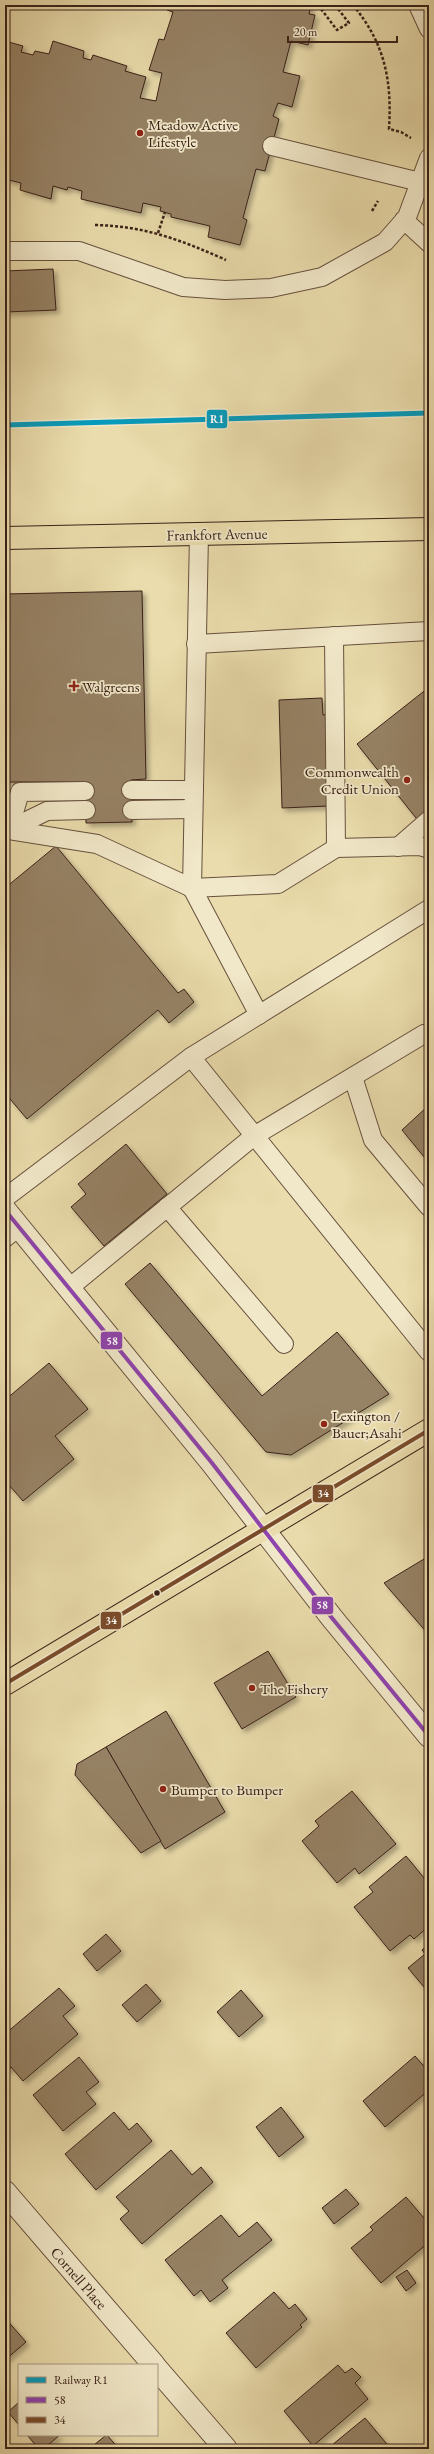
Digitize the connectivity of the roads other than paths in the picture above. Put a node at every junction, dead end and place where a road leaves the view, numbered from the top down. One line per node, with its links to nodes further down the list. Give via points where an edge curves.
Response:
1 (418, 5): 2 (lane)
2 (429, 29)
3 (272, 146): 5 (lane)
4 (429, 158): 5 (lane)
5 (420, 182): 6 (lane)
6 (404, 220): 7 (lane); 8 (lane, via 385,242 322,278 272,288 225,290 183,287 78,251)
7 (429, 244)
8 (5, 251)
9 (429, 528): 10 (main road, Frankfort Avenue)
10 (199, 534): 11 (main road, Frankfort Avenue); 14 (lane)
11 (5, 538)
12 (429, 631): 13 (lane)
13 (334, 636): 14 (lane); 25 (lane)
14 (196, 644): 16 (lane)
15 (131, 790): 16 (lane)
16 (194, 790): 18 (lane)
17 (85, 791): 22 (lane, via 20,792)
18 (193, 809): 20 (lane); 26 (lane)
19 (86, 810): 22 (lane, via 47,811)
20 (132, 810)
21 (429, 820): 24 (lane)
22 (7, 831): 26 (lane, via 97,844)
23 (426, 845): 24 (lane)
24 (398, 847): 25 (lane)
25 (336, 848): 26 (lane, via 278,884)
26 (192, 888): 28 (lane)
27 (429, 909): 28 (lane)
28 (259, 1015): 30 (lane)
29 (424, 1034): 31 (lane)
30 (191, 1057): 32 (lane); 33 (lane)
31 (353, 1077): 32 (lane); 35 (lane, via 373,1140)
32 (254, 1136): 34 (lane); 40 (lane)
33 (5, 1198)
34 (167, 1207): 38 (lane); 39 (lane)
35 (429, 1207)
36 (5, 1210): 37 (street)
37 (12, 1232): 38 (street)
38 (69, 1288): 42 (street)
39 (284, 1344)
40 (429, 1352)
41 (429, 1430): 42 (main road)
42 (264, 1530): 43 (main road); 44 (street)
43 (5, 1684)
44 (429, 1736)
45 (5, 2192): 46 (street, Cornell Place)
46 (153, 2364)
47 (158, 2370): 48 (street)
48 (226, 2449)

